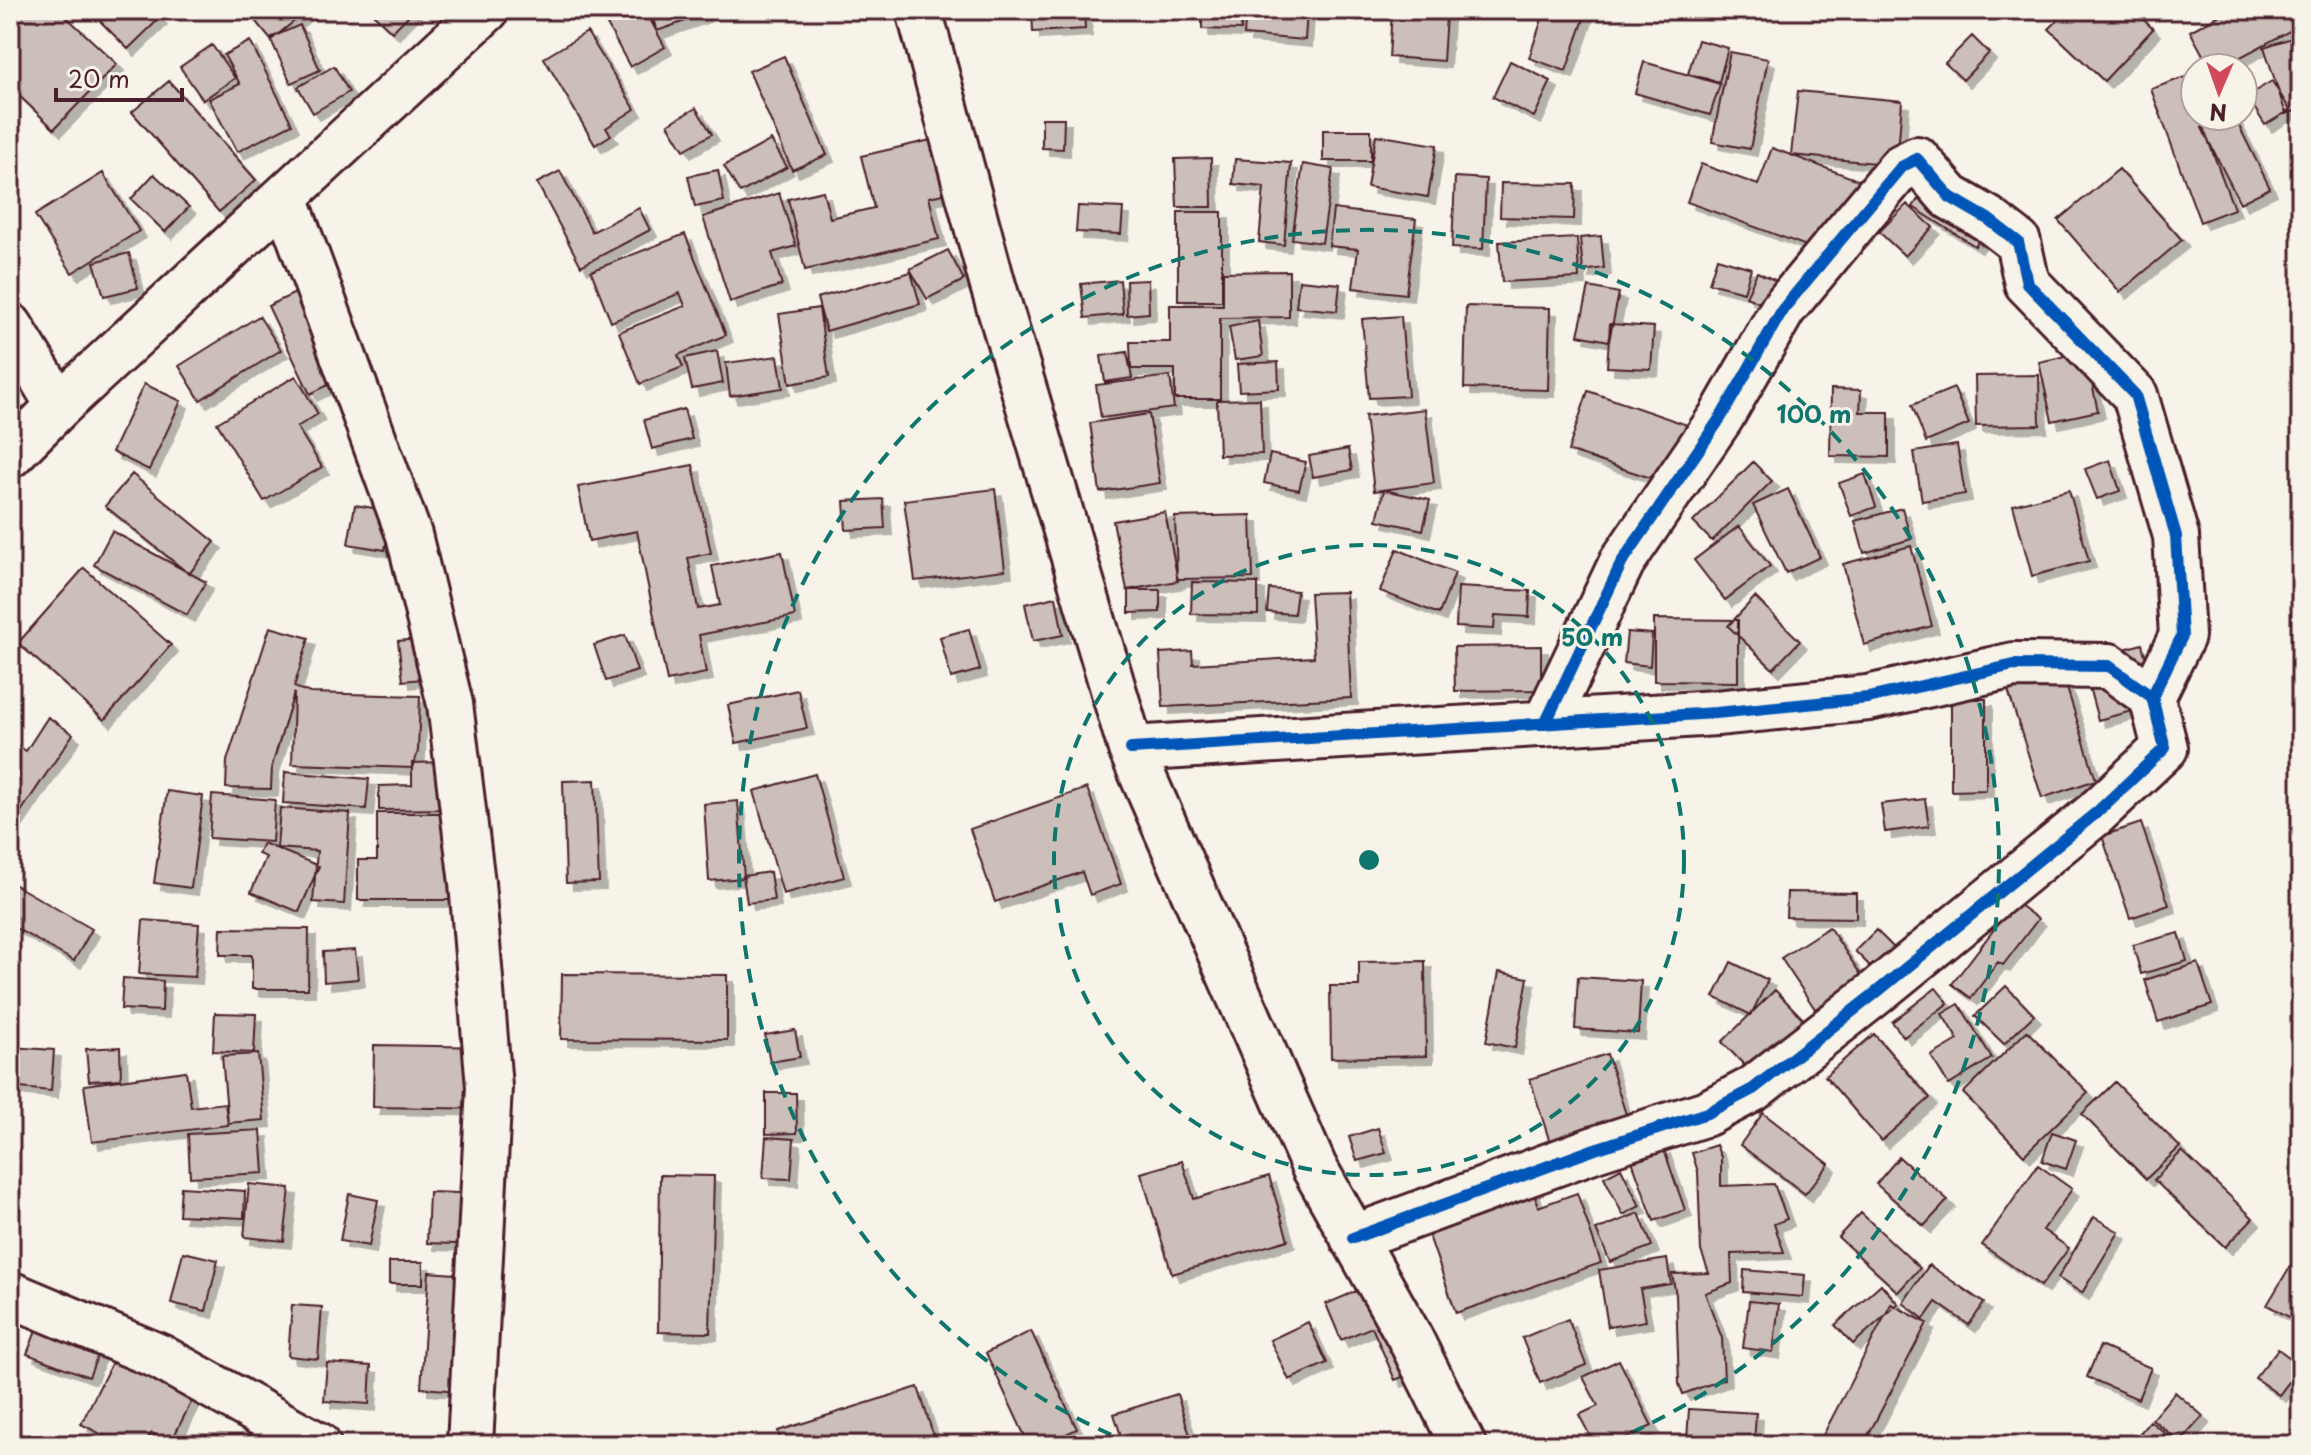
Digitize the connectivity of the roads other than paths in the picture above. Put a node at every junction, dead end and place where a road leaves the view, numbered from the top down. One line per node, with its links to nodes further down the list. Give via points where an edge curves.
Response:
1 (486, 10): 3 (street)
2 (919, 10): 9 (street, via 992,282)
3 (285, 197): 5 (street); 13 (street, via 409,535 450,704 489,1087)
4 (10, 326): 5 (street)
5 (59, 406): 6 (street)
6 (10, 455)
7 (2152, 697): 8 (street, via 2109,666 2014,665 1868,698); 8 (street, via 2182,636 2176,536 2135,395 2027,283 2018,242 1950,197 1917,159 1901,167 1783,309 1721,417 1622,562); 10 (street, via 2165,748 2096,813 1753,1089 1707,1113)
8 (1545, 724): 9 (street)
9 (1131, 749): 10 (street, via 1314,1167)
10 (1353, 1238): 14 (street)
11 (10, 1294): 12 (street, via 160,1357)
12 (318, 1445)
13 (470, 1445)
14 (1463, 1445)

